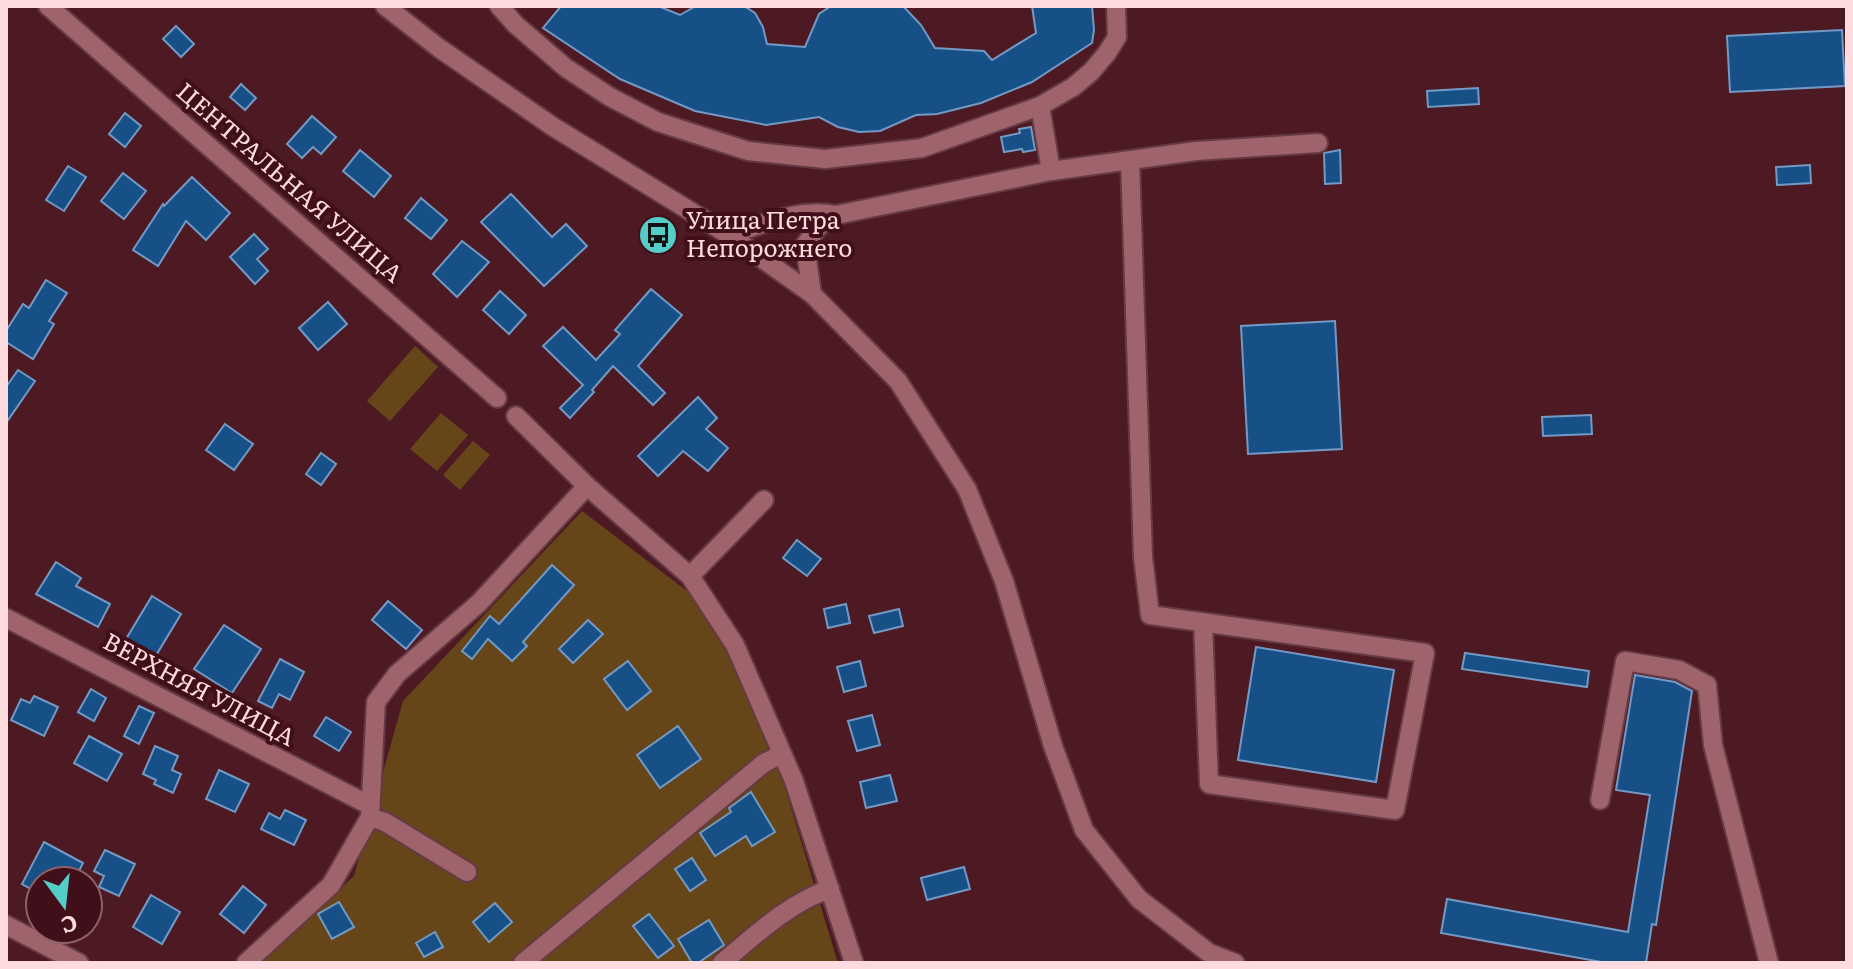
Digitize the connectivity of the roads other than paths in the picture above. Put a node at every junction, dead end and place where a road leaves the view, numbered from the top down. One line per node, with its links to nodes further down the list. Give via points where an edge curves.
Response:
1 (48, 6): 12 (street, ЦЕНТРАЛЬНАЯ УЛИЦА)
2 (385, 6): 10 (street, via 552,126)
3 (499, 6): 5 (street, via 566,68 610,97 658,122 748,151 825,159 922,148)
4 (1116, 6): 5 (street, via 1117,37 1107,53 1073,87)
5 (1040, 106): 8 (street)
6 (1318, 143): 7 (street)
7 (1130, 160): 8 (street); 18 (street, via 1143,557 1150,615)
8 (1051, 171): 9 (street)
9 (836, 215): 10 (street, via 818,211); 11 (street, via 805,245)
10 (729, 235): 11 (street)
11 (812, 294): 30 (street, via 898,381 967,489 1004,581 1084,830 1139,899 1209,953)
12 (497, 398)
13 (516, 416): 14 (street)
14 (587, 486): 16 (street); 21 (street, via 479,603 397,674 376,702)
15 (764, 500): 16 (street)
16 (690, 576): 19 (street, via 735,645)
17 (6, 618): 21 (street, ВЕРХНЯЯ УЛИЦА)
18 (1203, 622): 18 (street, via 1425,653 1395,810 1209,784)
19 (782, 754): 23 (street); 27 (street, via 764,763)
20 (1600, 800): 31 (street, via 1625,661 1679,670 1707,685 1713,745)
21 (370, 811): 22 (street, ВЕРХНЯЯ УЛИЦА); 26 (street, via 331,885)
22 (467, 872)
23 (830, 889): 28 (street, via 811,895); 29 (street)
24 (6, 925): 25 (street)
25 (79, 963)
26 (246, 963)
27 (523, 963)
28 (722, 963)
29 (854, 963)
30 (1235, 963)
31 (1769, 963)

